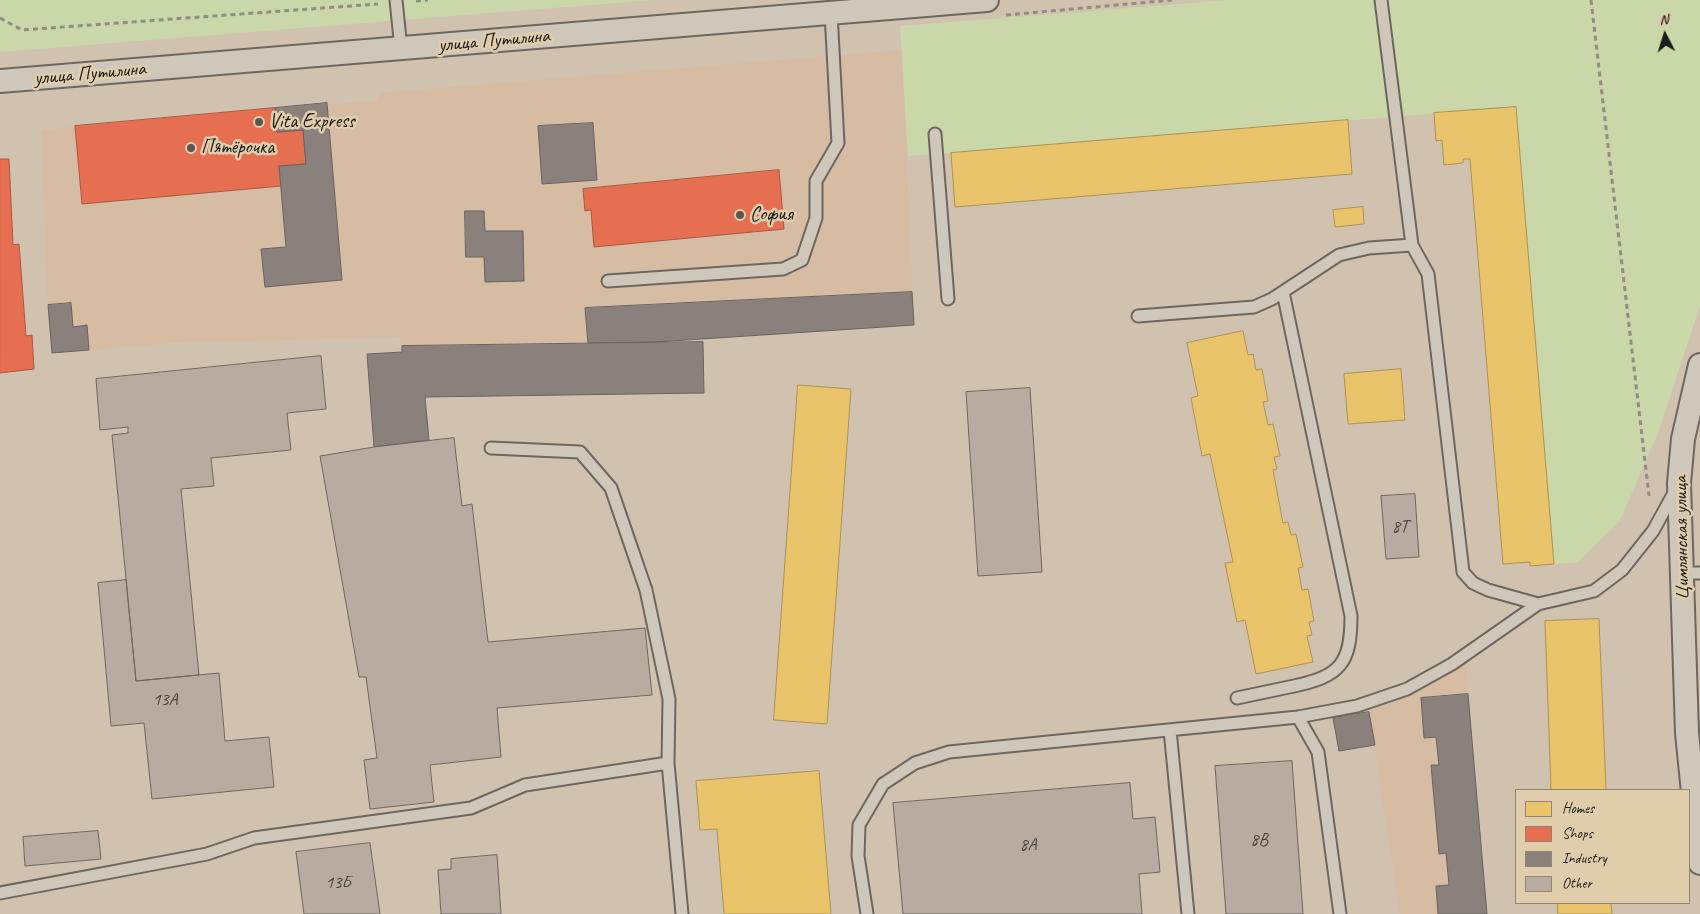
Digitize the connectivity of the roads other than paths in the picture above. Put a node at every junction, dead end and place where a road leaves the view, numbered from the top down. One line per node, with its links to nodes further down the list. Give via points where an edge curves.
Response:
1 (987, 0): 4 (street, улица Путилина)
2 (1381, 0): 9 (lane)
3 (396, 1): 6 (lane)
4 (952, 2): 5 (street, улица Путилина)
5 (831, 13): 6 (street, улица Путилина); 10 (lane, via 838,143 816,181 816,218 802,260 783,269)
6 (401, 49): 7 (street, улица Путилина)
7 (0, 81)
8 (935, 134): 12 (lane)
9 (1412, 245): 11 (lane, via 1369,248 1338,255); 18 (lane, via 1428,274 1464,572 1473,583 1488,590)
10 (608, 281)
11 (1283, 292): 13 (lane, via 1263,304 1244,309); 19 (lane, via 1351,616 1351,638 1337,669 1321,680)
12 (948, 299)
13 (1138, 316)
14 (1698, 382): 16 (street, Цимлянская улица, via 1683,439)
15 (491, 448): 22 (lane, via 580,452 611,488 648,599 668,698)
16 (1680, 483): 17 (street, Цимлянская улица); 18 (lane, via 1653,531 1622,570 1594,591)
17 (1691, 573): 23 (street, Цимлянская улица, via 1687,733)
18 (1538, 604): 20 (lane, via 1452,664 1407,689 1357,706)
19 (1237, 698)
20 (1298, 717): 21 (lane); 29 (lane, via 1318,752)
21 (1170, 730): 27 (lane, via 949,752 915,763 884,784 859,825 858,856); 28 (lane)
22 (668, 762): 25 (lane, via 525,785 471,808 254,838 207,854); 26 (lane)
23 (1696, 790): 24 (street, Цимлянская улица)
24 (1700, 862)
25 (0, 893)
26 (682, 914)
27 (867, 914)
28 (1188, 914)
29 (1340, 914)

